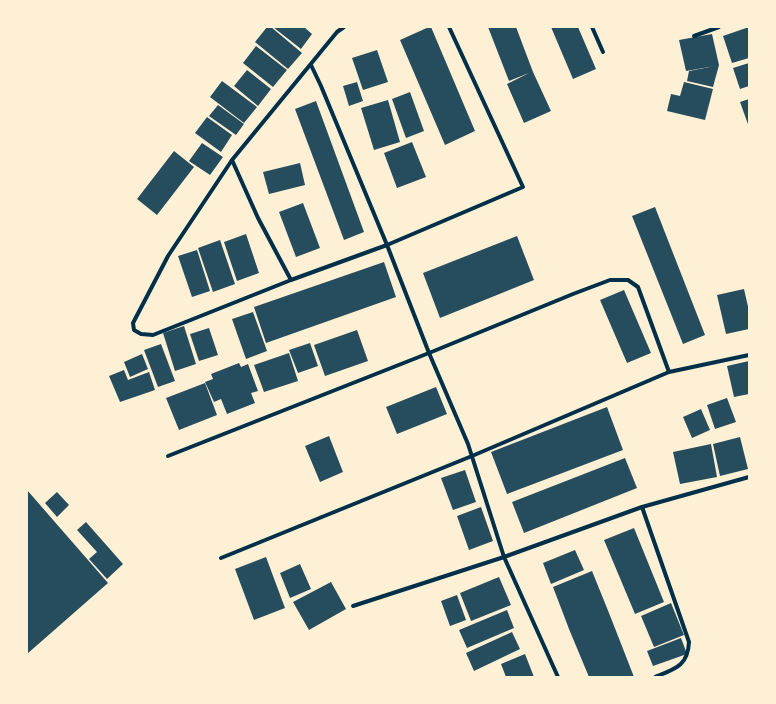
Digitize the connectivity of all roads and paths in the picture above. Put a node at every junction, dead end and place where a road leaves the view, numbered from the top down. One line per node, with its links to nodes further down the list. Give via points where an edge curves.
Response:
1 (338, 27): 6 (street)
2 (344, 27): 6 (street)
3 (449, 27): 11 (street, via 523,187)
4 (592, 27): 8 (street)
5 (719, 27): 7 (street)
6 (337, 32): 9 (street)
7 (694, 36)
8 (603, 52)
9 (311, 65): 10 (street); 11 (street)
10 (232, 160): 12 (street, via 258,218); 12 (street, via 168,256 133,324 134,330 140,334 153,336)
11 (387, 245): 12 (street); 13 (street)
12 (291, 280)
13 (429, 353): 15 (street, via 610,280 628,280 638,287); 16 (street); 17 (street)
14 (749, 356): 15 (street)
15 (668, 372): 17 (street)
16 (168, 456)
17 (472, 456): 20 (street); 21 (street)
18 (749, 477): 19 (street)
19 (642, 507): 20 (street); 24 (street, via 689,642 685,660 672,670)
20 (504, 557): 22 (street); 23 (street)
21 (221, 558)
22 (353, 606)
23 (558, 677)
24 (655, 677)

